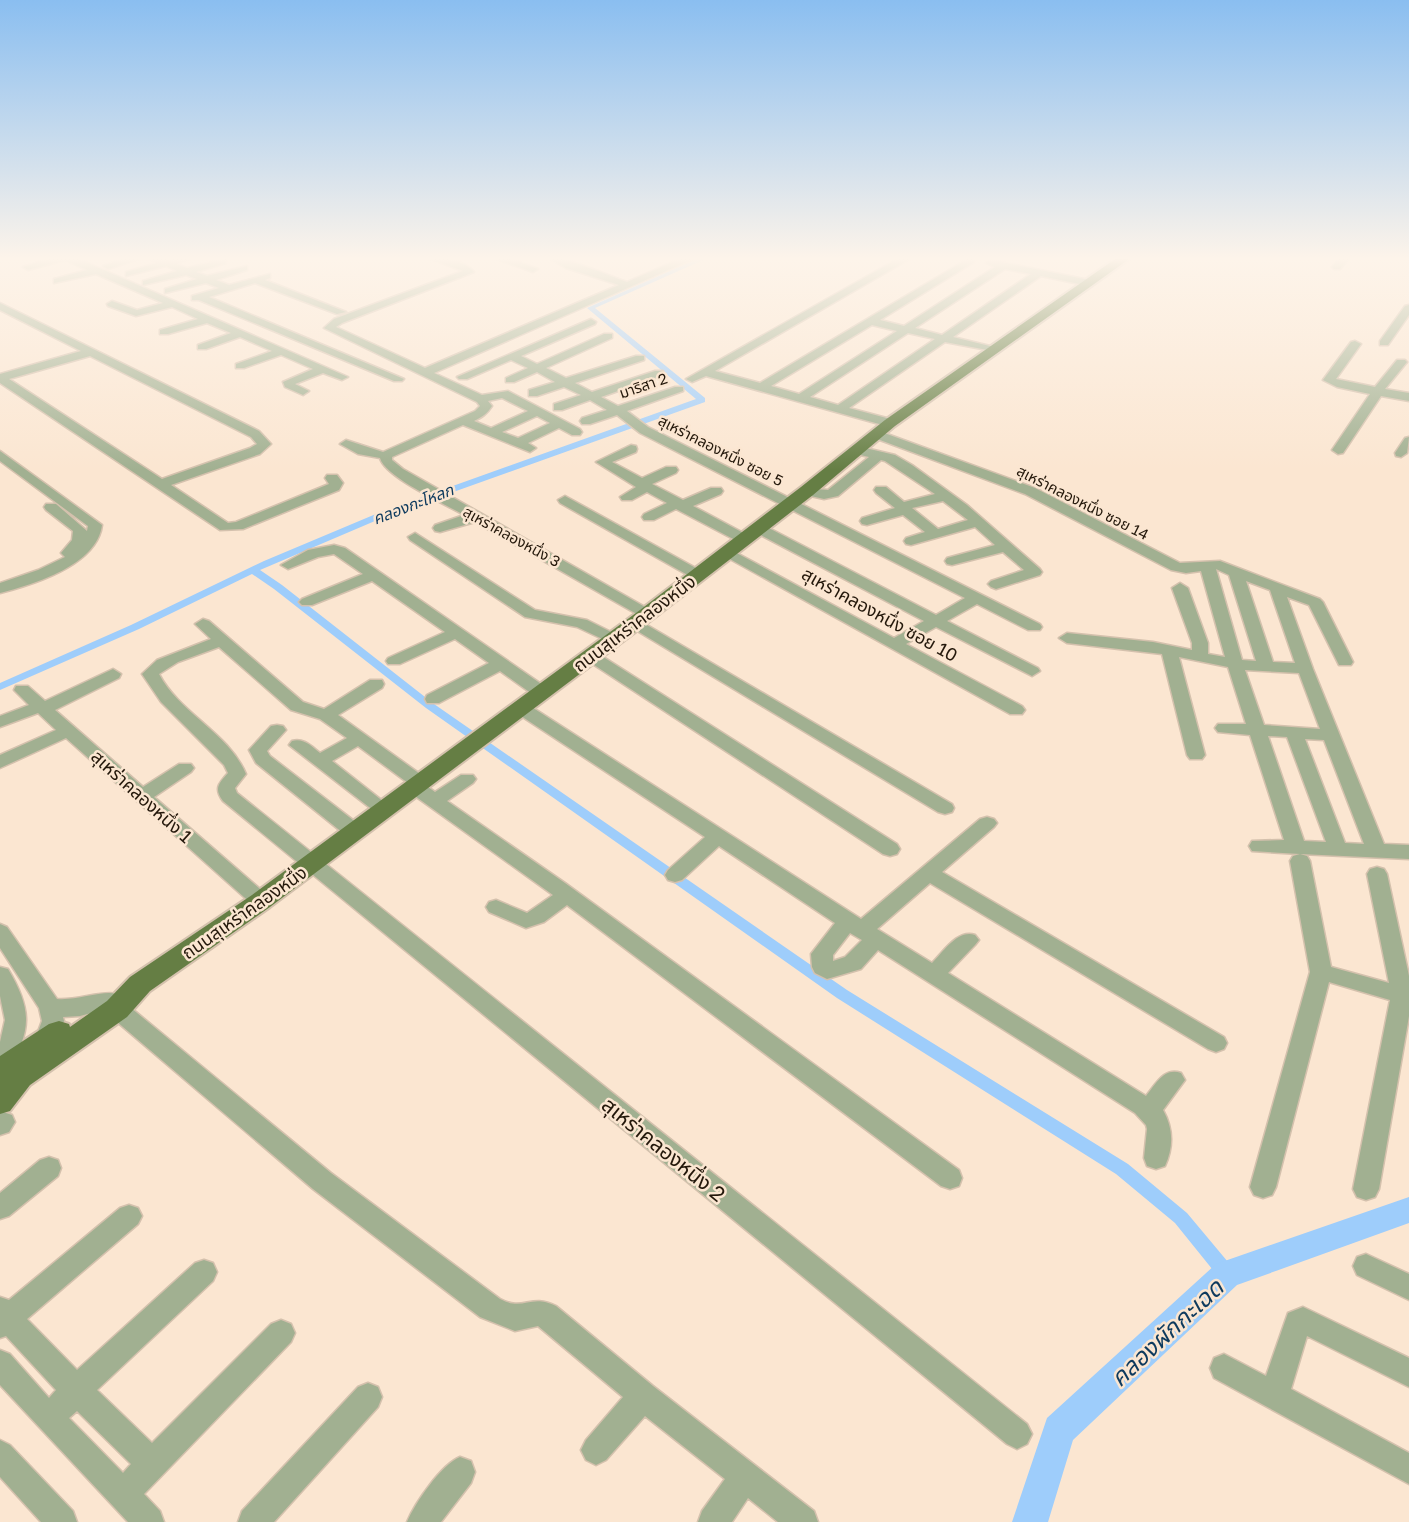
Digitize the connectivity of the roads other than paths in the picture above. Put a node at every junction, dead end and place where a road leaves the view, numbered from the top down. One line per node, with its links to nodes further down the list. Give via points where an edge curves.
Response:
1 (47, 328): 24 (street)
2 (55, 328): 24 (street)
3 (177, 328): 16 (street)
4 (229, 328): 17 (street)
5 (275, 328): 39 (street)
6 (330, 328): 32 (street)
7 (528, 328): 32 (street)
8 (577, 328): 26 (street)
9 (783, 328): 33 (street)
10 (859, 328): 42 (street)
11 (902, 328): 15 (street)
12 (959, 328): 19 (street)
13 (1025, 328): 23 (main road, ถนนสุเหร่าคลองหนึ่ง)
14 (1395, 328): 20 (street)
15 (906, 329): 19 (street); 46 (street)
16 (164, 332)
17 (241, 333): 22 (street); 25 (street)
18 (608, 336): 30 (street)
19 (944, 338): 23 (street); 55 (street)
20 (1384, 343)
21 (1355, 344): 48 (street, via 1329,380)
22 (201, 347)
23 (994, 350): 67 (main road, ถนนสุเหร่าคลองหนึ่ง)
24 (96, 351): 38 (street); 64 (street); 79 (street, via 255,434 265,444)
25 (281, 351): 29 (street); 31 (street)
26 (511, 356): 30 (street, สุเหร่าคลองหนึ่ง ซอย 5); 37 (street)
27 (640, 358): 43 (street)
28 (1401, 362): 48 (street)
29 (240, 366)
30 (538, 368): 41 (street); 43 (street, สุเหร่าคลองหนึ่ง ซอย 5)
31 (322, 369): 36 (street); 47 (street, via 289,382)
32 (426, 372): 54 (street)
33 (706, 372): 40 (street); 44 (street)
34 (659, 373): 50 (street)
35 (751, 374): 42 (street)
36 (342, 377)
37 (463, 377)
38 (0, 378): 79 (street)
39 (398, 379)
40 (692, 379)
41 (510, 380)
42 (774, 380): 44 (street)
43 (565, 383): 49 (street); 50 (street, สุเหร่าคลองหนึ่ง ซอย 5)
44 (762, 387): 53 (street)
45 (679, 389): 60 (street, มาริสา 2)
46 (812, 390): 51 (street); 53 (street)
47 (303, 391)
48 (1377, 392): 52 (street); 71 (street)
49 (533, 393)
50 (590, 396): 57 (street); 60 (street, สุเหร่าคลองหนึ่ง ซอย 5)
51 (834, 396): 55 (street); 56 (street)
52 (1409, 397)
53 (801, 398): 56 (street)
54 (481, 399): 59 (street, via 504,394); 61 (street, via 484,410)
55 (852, 401): 58 (street)
56 (823, 404): 58 (street)
57 (558, 407)
58 (840, 409): 67 (street)
59 (538, 411): 63 (street); 65 (street)
60 (626, 418): 62 (street, มาริสา 2); 88 (street, สุเหร่าคลองหนึ่ง ซอย 5)
61 (464, 421): 65 (street); 74 (street, via 393,451)
62 (586, 421)
63 (560, 423): 65 (street, via 524,445); 66 (street)
64 (268, 431)
65 (492, 432)
66 (576, 432)
67 (882, 438): 83 (main road, ถนนสุเหร่าคลองหนึ่ง, via 857,450); 83 (street, via 833,493); 84 (street, via 897,461); 103 (street, สุเหร่าคลองหนึ่ง ซอย 14, via 1030,491 1176,567)
68 (1409, 441): 72 (street)
69 (346, 444): 74 (street, สุเหร่าคลองหนึ่ง 3)
70 (631, 449): 80 (street, via 602,462)
71 (1338, 450)
72 (1401, 453)
73 (0, 455): 110 (street, via 95,525 96,532 79,555)
74 (387, 460): 76 (street); 90 (street, สุเหร่าคลองหนึ่ง 3)
75 (0, 468): 107 (street, via 80,530 81,536 67,554)
76 (370, 469)
77 (671, 470): 80 (street)
78 (332, 478): 79 (street, via 334,487 230,528)
79 (162, 484)
80 (644, 485): 85 (street); 87 (street)
81 (881, 490): 89 (street)
82 (716, 491): 87 (street)
83 (807, 491): 88 (main road, ถนนสุเหร่าคลองหนึ่ง)
84 (945, 496): 89 (street); 93 (street)
85 (627, 497)
86 (565, 500): 106 (street)
87 (684, 503): 91 (street); 96 (street, via 710,511 703,518)
88 (791, 504): 96 (main road, ถนนสุเหร่าคลองหนึ่ง); 112 (street, สุเหร่าคลองหนึ่ง ซอย 5)
89 (902, 509): 92 (street); 95 (street)
90 (478, 517): 94 (street); 114 (street, สุเหร่าคลองหนึ่ง 3)
91 (649, 517)
92 (867, 520)
93 (978, 522): 95 (street); 99 (street)
94 (440, 528)
95 (930, 530): 97 (street)
96 (751, 533): 100 (main road, ถนนสุเหร่าคลองหนึ่ง); 115 (street)
97 (906, 536)
98 (415, 537): 120 (street, via 530,614 581,623)
99 (1007, 546): 101 (street); 108 (street, via 1035,572)
100 (726, 553): 106 (main road, ถนนสุเหร่าคลองหนึ่ง); 122 (street, สุเหร่าคลองหนึ่ง ซอย 10)
101 (952, 561)
102 (288, 565): 105 (street, via 333,548)
103 (1207, 565): 104 (street, สุเหร่าคลองหนึ่ง ซอย 14); 129 (street)
104 (1236, 572): 109 (street, สุเหร่าคลองหนึ่ง ซอย 14); 130 (street)
105 (373, 574): 113 (street); 118 (street)
106 (698, 576): 114 (main road, ถนนสุเหร่าคลองหนึ่ง)
107 (0, 582)
108 (996, 584)
109 (1276, 586): 127 (street, สุเหร่าคลองหนึ่ง ซอย 14, via 1319,605); 131 (street)
110 (0, 588)
111 (1180, 588): 125 (street, via 1200,643)
112 (976, 598): 115 (street); 117 (street, สุเหร่าคลองหนึ่ง ซอย 5)
113 (308, 602)
114 (641, 619): 120 (main road, ถนนสุเหร่าคลองหนึ่ง); 159 (street, สุเหร่าคลองหนึ่ง 3)
115 (937, 620): 122 (street); 132 (street)
116 (203, 624): 121 (street)
117 (1034, 627)
118 (455, 633): 126 (street); 128 (street)
119 (1067, 638): 123 (street)
120 (613, 639): 124 (main road, ถนนสุเหร่าคลองหนึ่ง)
121 (222, 640): 141 (street, via 297,706); 170 (street, สุเหร่าคลองหนึ่ง 2, via 158,666 150,674 184,716 232,762 237,774 226,787 230,797)
122 (895, 645): 140 (street, สุเหร่าคลองหนึ่ง ซอย 10)
123 (1169, 651): 125 (street); 151 (street)
124 (591, 656): 136 (main road, ถนนสุเหร่าคลองหนึ่ง); 165 (street)
125 (1200, 658): 129 (street)
126 (394, 661)
127 (1345, 662)
128 (500, 664): 136 (street); 137 (street)
129 (1235, 664): 130 (street); 144 (street)
130 (1266, 667): 131 (street)
131 (1305, 669): 148 (street)
132 (1032, 671)
133 (113, 674): 138 (street)
134 (376, 684): 141 (street)
135 (22, 690): 138 (street, สุเหร่าคลองหนึ่ง 1)
136 (541, 692): 139 (main road, ถนนสุเหร่าคลองหนึ่ง)
137 (433, 699)
138 (42, 708): 142 (street); 146 (street, สุเหร่าคลองหนึ่ง 1)
139 (521, 708): 156 (main road, ถนนสุเหร่าคลองหนึ่ง); 163 (street)
140 (1016, 710)
141 (326, 715): 149 (street)
142 (0, 722)
143 (1224, 728): 144 (street)
144 (1257, 729): 147 (street); 169 (street)
145 (277, 730): 162 (street, via 258,750 262,759)
146 (68, 731): 153 (street); 157 (street, สุเหร่าคลองหนึ่ง 1)
147 (1294, 732): 148 (street); 166 (street)
148 (1333, 735): 167 (street)
149 (358, 739): 152 (street); 156 (street)
150 (298, 745): 152 (street)
151 (1196, 755)
152 (319, 761): 160 (street)
153 (0, 762)
154 (185, 768): 157 (street)
155 (467, 779): 158 (street)
156 (418, 785): 158 (street); 160 (main road, ถนนสุเหร่าคลองหนึ่ง)
157 (142, 796): 175 (street, สุเหร่าคลองหนึ่ง 1)
158 (434, 801): 174 (street)
159 (945, 808)
160 (385, 810): 162 (main road, ถนนสุเหร่าคลองหนึ่ง)
161 (987, 823): 171 (street)
162 (355, 832): 170 (main road, ถนนสุเหร่าคลองหนึ่ง)
163 (718, 836): 173 (street); 177 (street)
164 (1259, 846): 169 (street)
165 (890, 849)
166 (1338, 849): 167 (street); 169 (street)
167 (1377, 851): 168 (street)
168 (1409, 852)
169 (1298, 854): 180 (street)
170 (311, 864): 175 (main road, ถนนสุเหร่าคลองหนึ่ง); 211 (street, สุเหร่าคลองหนึ่ง 2)
171 (928, 873): 177 (street); 187 (street)
172 (1377, 874): 183 (street)
173 (675, 875)
174 (567, 895): 176 (street, via 526,921); 193 (street)
175 (261, 901): 184 (main road, ถนนสุเหร่าคลองหนึ่ง)
176 (496, 907)
177 (862, 930): 182 (street)
178 (0, 932): 185 (street)
179 (969, 940): 182 (street)
180 (1321, 972): 183 (street); 194 (street)
181 (0, 975): 189 (street, via 11,992 18,1025)
182 (933, 975): 190 (street)
183 (1405, 995): 195 (street)
184 (112, 1005): 185 (street, via 64,1009); 186 (main road, ถนนสุเหร่าคลองหนึ่ง); 189 (main road, ถนนสุเหร่าคลองหนึ่ง); 207 (street, via 322,1181 490,1308 520,1320 540,1312 546,1315)
185 (50, 1006): 186 (street, via 53,1021)
186 (47, 1040): 189 (main road, ถนนสุเหร่าคลองหนึ่ง)
187 (1216, 1043)
188 (1173, 1080): 190 (street)
189 (5, 1091)
190 (1148, 1111): 191 (street, via 1159,1125)
191 (1156, 1158)
192 (49, 1168): 196 (street)
193 (950, 1178)
194 (1263, 1187)
195 (1366, 1189)
196 (0, 1208)
197 (129, 1216): 201 (street)
198 (1366, 1266): 200 (street)
199 (204, 1272): 206 (street)
200 (1409, 1287)
201 (2, 1318): 206 (street)
202 (281, 1333): 214 (street)
203 (0, 1364): 210 (street)
204 (1224, 1368): 208 (street)
205 (1409, 1372): 208 (street, via 1303,1320 1298,1322)
206 (76, 1390): 210 (street); 214 (street)
207 (643, 1396): 212 (street); 217 (street)
208 (1274, 1396): 215 (street)
209 (368, 1397): 221 (street)
210 (50, 1418): 218 (street)
211 (1017, 1434)
212 (596, 1450)
213 (0, 1455): 219 (street)
214 (152, 1464): 218 (street)
215 (1409, 1469)
216 (460, 1472): 222 (street)
217 (745, 1477): 223 (street); 224 (street)
218 (122, 1495): 220 (street)
219 (62, 1522)
220 (149, 1522)
221 (253, 1522)
222 (422, 1522)
223 (713, 1522)
224 (802, 1522)

